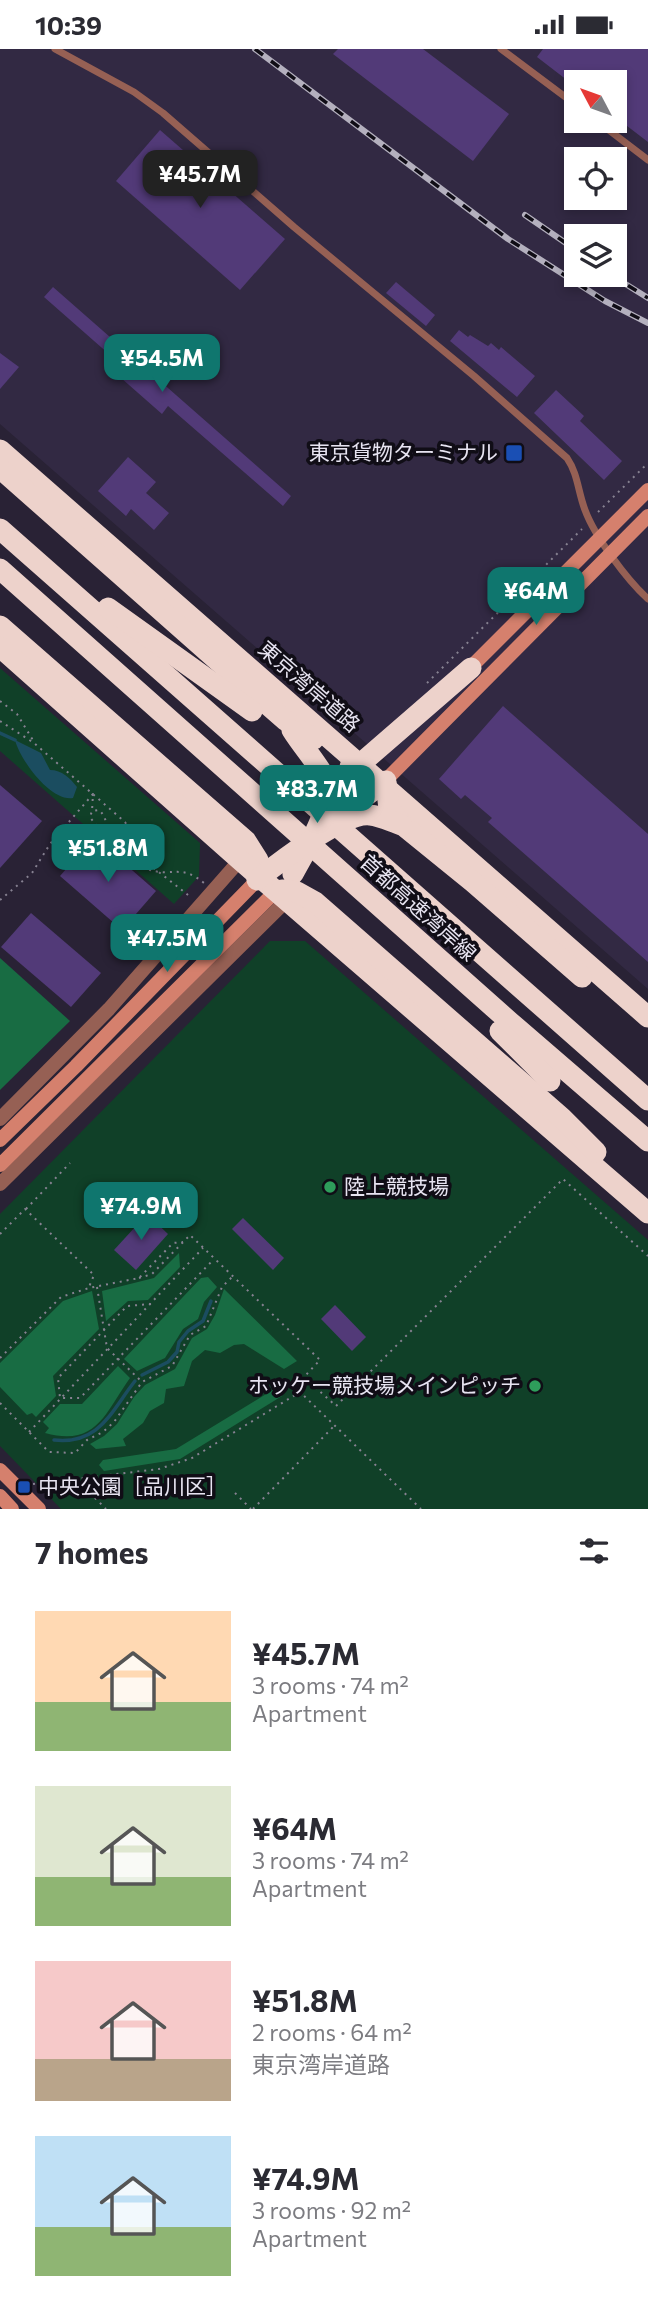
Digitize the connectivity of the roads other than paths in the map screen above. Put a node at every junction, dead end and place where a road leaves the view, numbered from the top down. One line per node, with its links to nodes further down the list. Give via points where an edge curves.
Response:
1 (55, 49): 12 (lane, via 163,113 567,458 589,519 625,574)
2 (502, 49): 3 (lane)
3 (564, 96)
4 (613, 133): 5 (lane)
5 (648, 160)
6 (0, 450): 27 (highway, 東京湾岸道路)
7 (0, 469): 17 (highway)
8 (648, 490): 15 (street)
9 (648, 516): 18 (street)
10 (2, 531): 16 (highway); 31 (highway, 首都高速湾岸線)
11 (0, 569): 25 (highway, 首都高速湾岸線)
12 (648, 599)
13 (0, 626): 22 (highway)
14 (0, 647): 22 (highway)
15 (471, 668): 17 (highway, via 354,768); 19 (street)
16 (252, 711)
17 (285, 720): 21 (highway, via 324,777 327,795)
18 (386, 781): 20 (highway, via 389,809); 21 (highway)
19 (347, 789): 21 (highway)
20 (404, 826): 21 (highway, via 370,815); 28 (highway)
21 (320, 832): 22 (highway, via 272,848); 23 (highway); 24 (highway); 26 (highway, via 309,869)
22 (243, 850): 24 (highway); 24 (highway, via 258,860); 32 (street, via 109,1009)
23 (293, 874): 24 (street)
24 (272, 891): 26 (highway, via 290,890); 29 (street); 29 (street); 36 (street); 38 (highway)
25 (371, 899): 30 (highway); 34 (highway, 首都高速湾岸線)
26 (315, 902): 37 (highway, via 562,1118)
27 (648, 1017)
28 (648, 1033)
29 (80, 1072): 33 (street); 35 (street)
30 (550, 1081)
31 (648, 1100)
32 (0, 1119)
33 (0, 1140)
34 (648, 1142)
35 (0, 1165)
36 (0, 1184)
37 (648, 1206)
38 (648, 1213)
39 (0, 1470): 42 (street)
40 (0, 1496): 41 (street)
41 (12, 1509)
42 (39, 1509)

